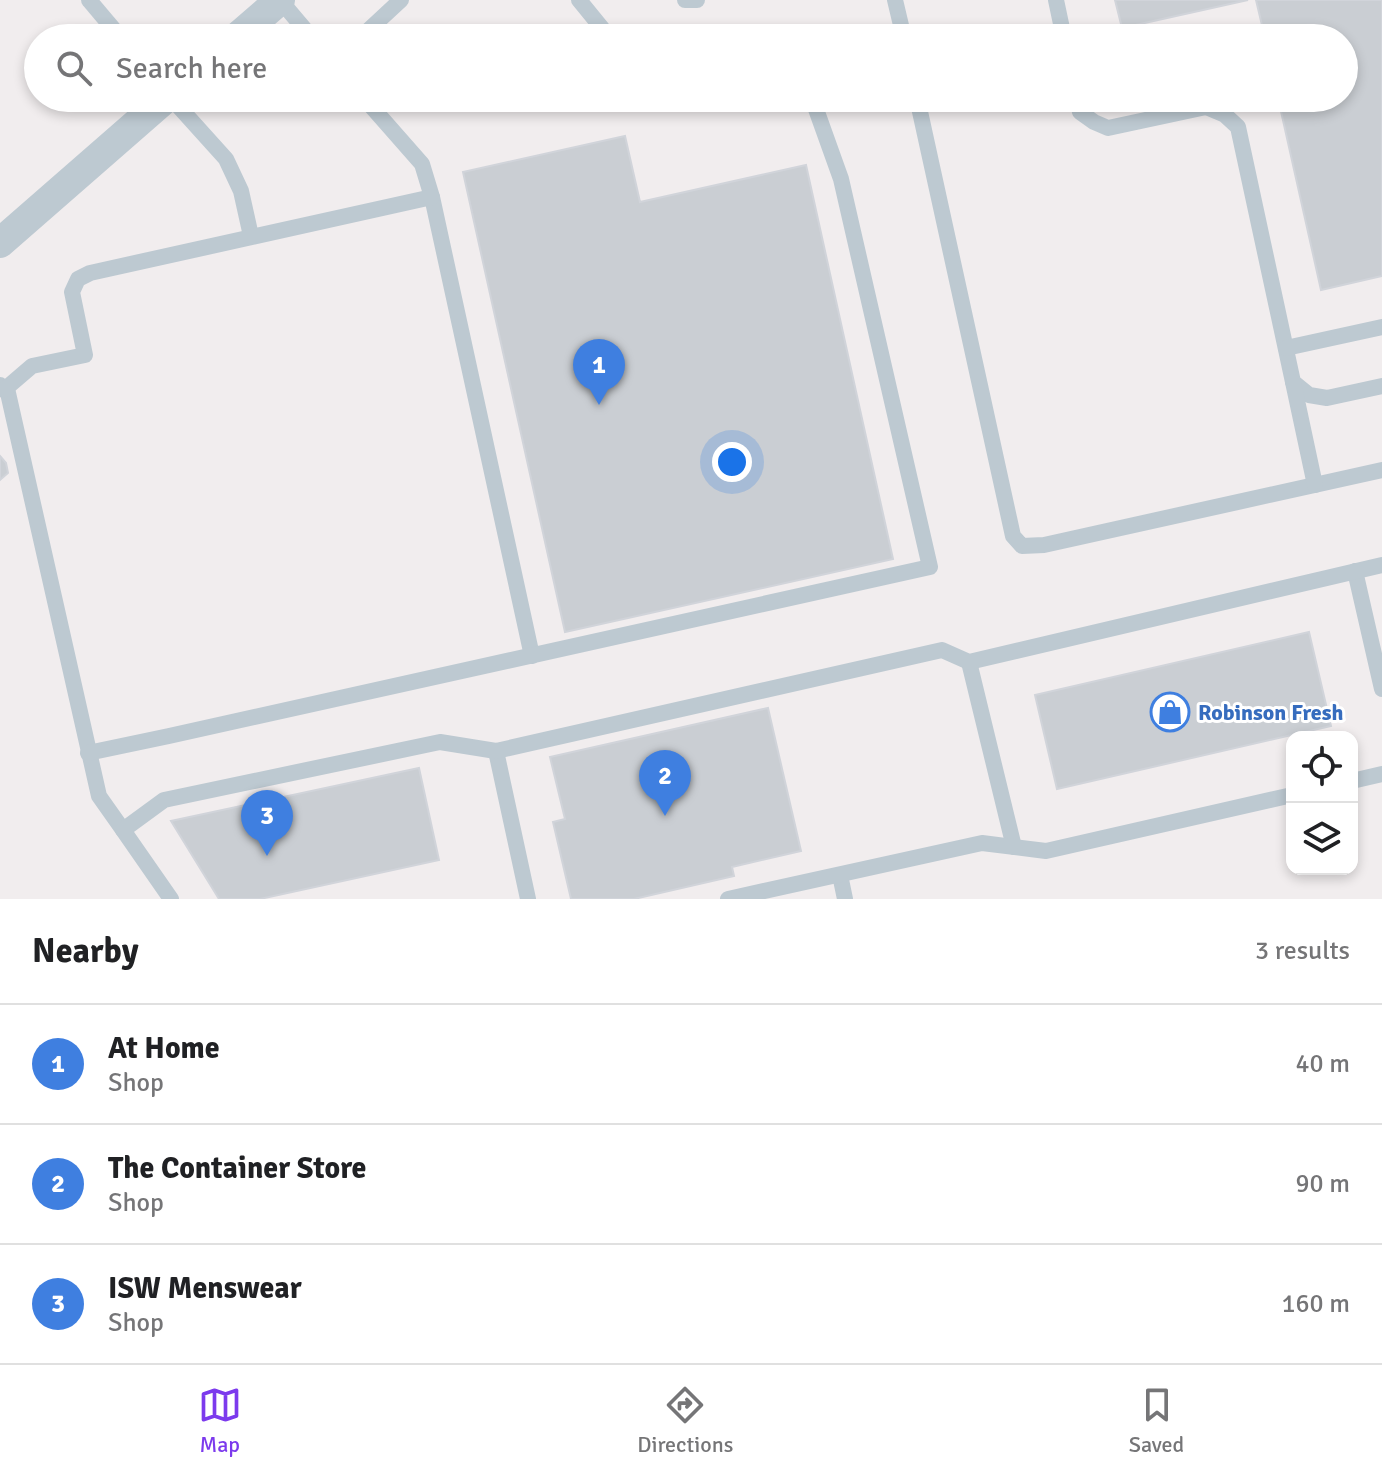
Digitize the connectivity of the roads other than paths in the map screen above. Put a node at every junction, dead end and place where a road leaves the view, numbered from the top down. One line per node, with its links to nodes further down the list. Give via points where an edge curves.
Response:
1 (89, 0): 9 (lane)
2 (280, 0): 10 (street); 11 (lane)
3 (401, 0): 12 (lane)
4 (579, 0): 13 (lane)
5 (685, 0): 6 (lane)
6 (697, 0)
7 (895, 0): 14 (lane)
8 (1056, 0): 15 (lane)
9 (109, 24)
10 (252, 24)
11 (300, 24)
12 (375, 24)
13 (599, 24)
14 (901, 24)
15 (1061, 24)
16 (153, 112): 26 (street)
17 (182, 112): 25 (lane, via 226,159 241,191)
18 (376, 112): 24 (lane, via 422,164)
19 (817, 112): 36 (lane, via 841,179 930,567)
20 (920, 112): 33 (lane, via 1013,536 1022,546)
21 (1080, 112): 22 (lane, via 1108,128)
22 (1183, 112)
23 (1218, 112): 28 (lane, via 1238,127)
24 (432, 197): 25 (lane); 36 (lane)
25 (251, 236): 31 (lane, via 78,279 72,292 85,355 32,366)
26 (0, 243)
27 (1382, 327): 28 (lane)
28 (1286, 348): 29 (lane)
29 (1293, 382): 30 (lane, via 1309,395 1327,398); 33 (lane)
30 (1382, 386)
31 (2, 388): 40 (lane, via 8,393)
32 (1382, 470): 33 (lane)
33 (1315, 485)
34 (1382, 565): 35 (lane)
35 (1355, 571): 37 (lane); 38 (lane)
36 (532, 656): 40 (lane)
37 (969, 662): 39 (lane, via 942,650); 45 (lane)
38 (1382, 689)
39 (496, 751): 44 (lane, via 440,742 164,800); 48 (lane)
40 (88, 753): 44 (lane, via 99,796)
41 (1382, 774): 42 (lane)
42 (1358, 780)
43 (1286, 796): 45 (lane, via 1046,851)
44 (123, 830): 47 (lane)
45 (1014, 847): 46 (lane, via 982,843)
46 (840, 875): 49 (lane); 50 (lane)
47 (171, 899)
48 (528, 899)
49 (728, 899)
50 (845, 899)

